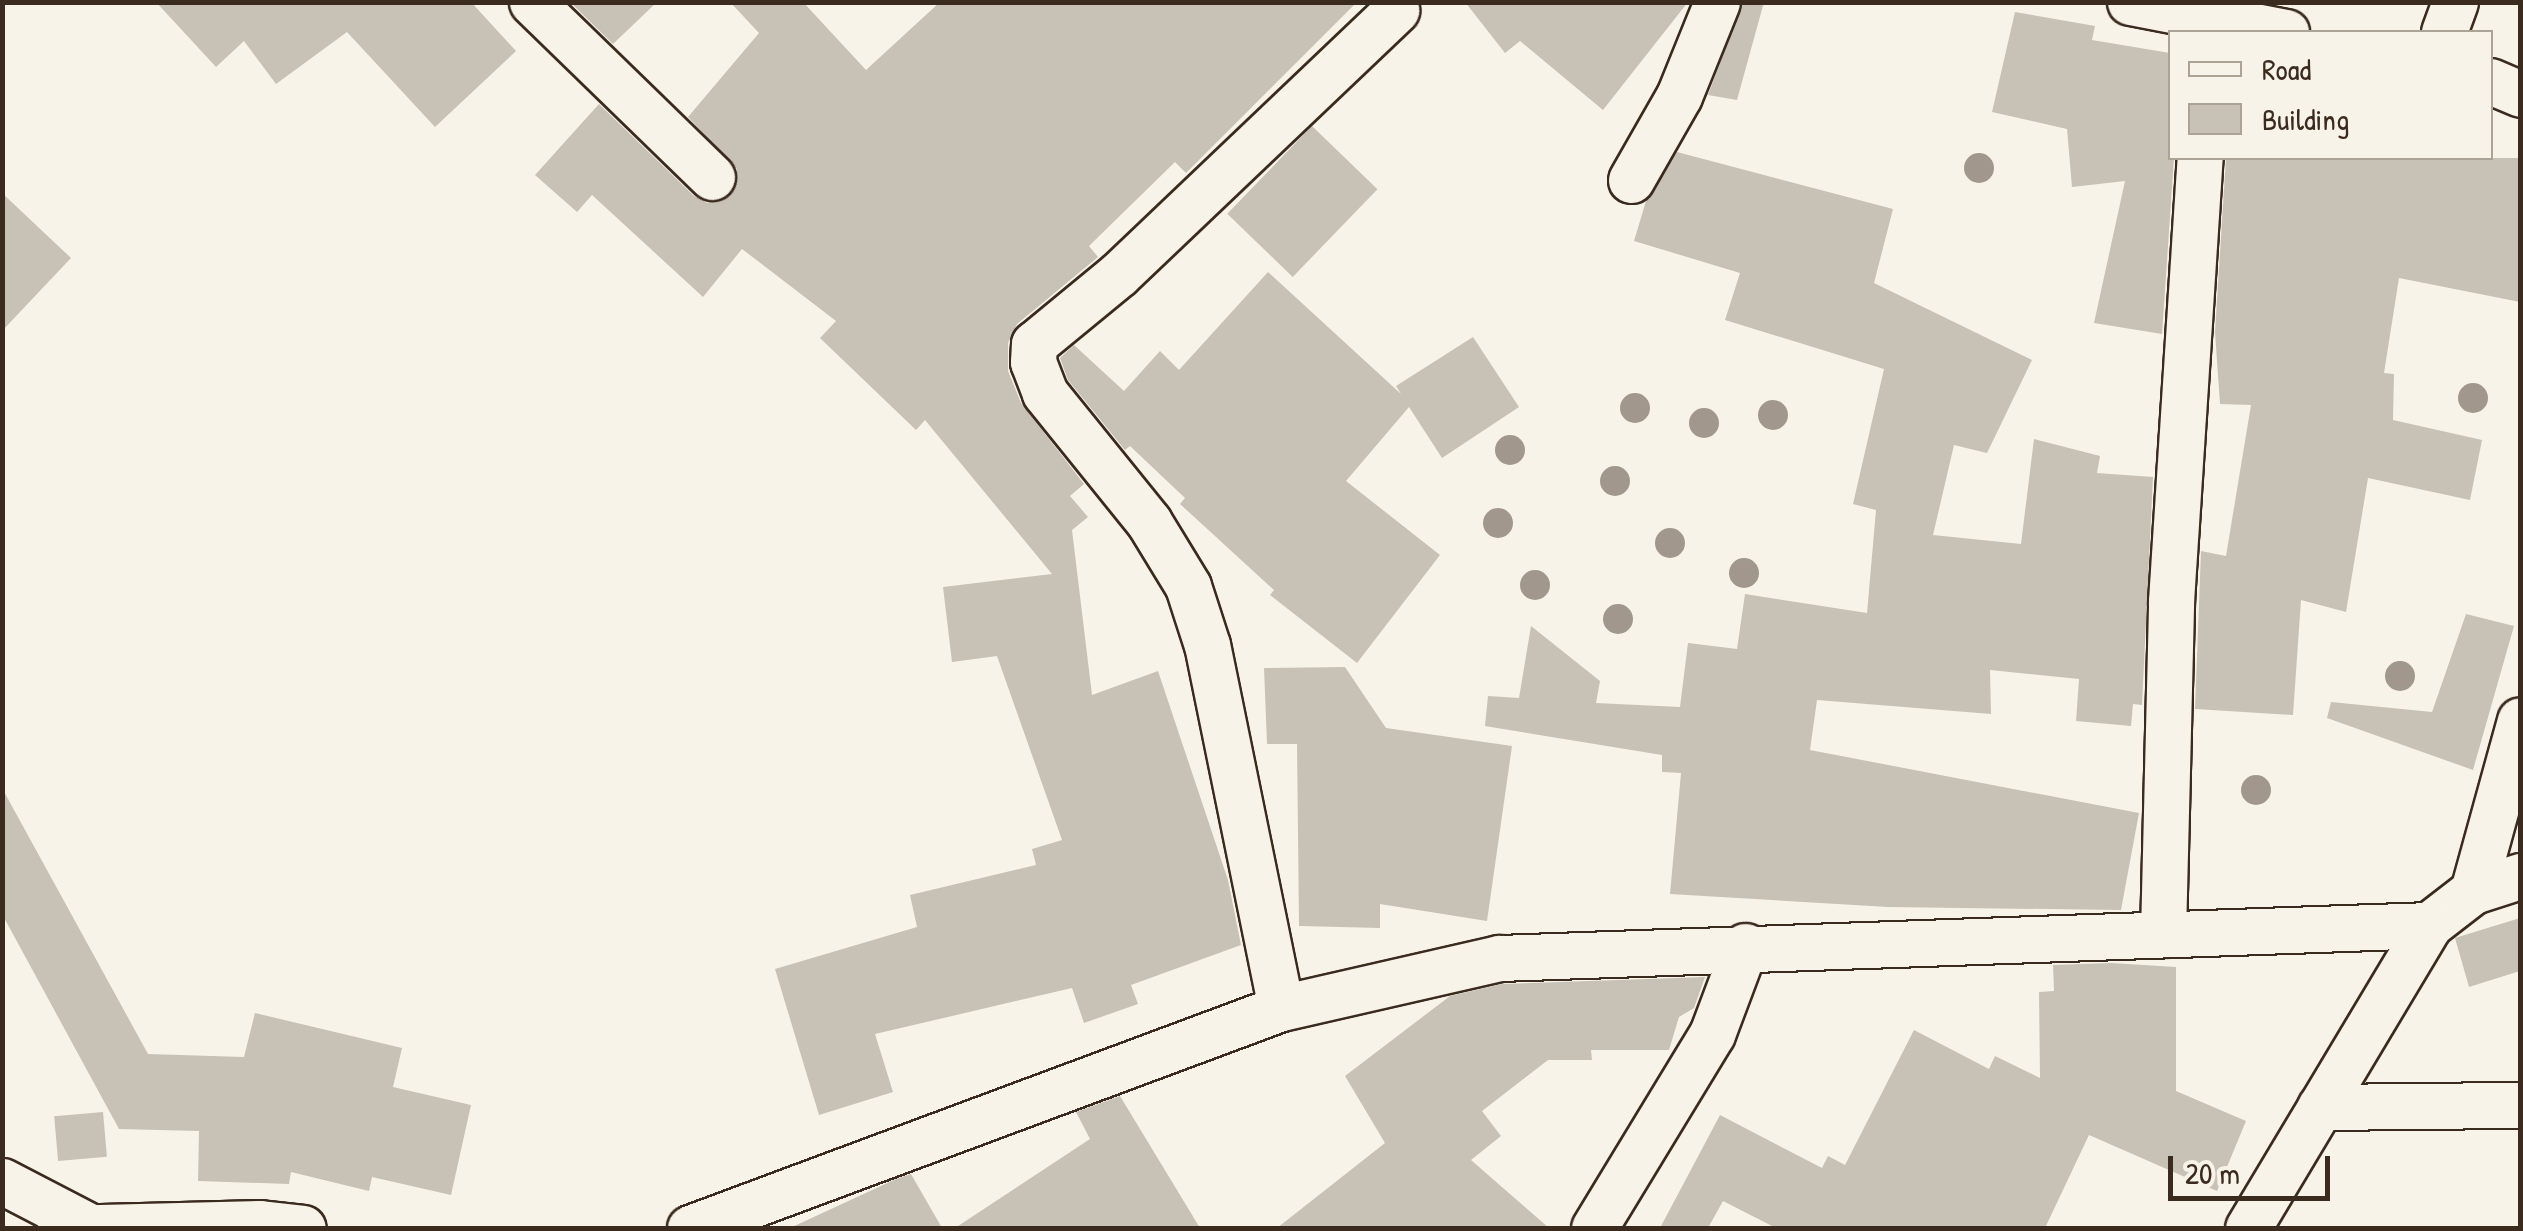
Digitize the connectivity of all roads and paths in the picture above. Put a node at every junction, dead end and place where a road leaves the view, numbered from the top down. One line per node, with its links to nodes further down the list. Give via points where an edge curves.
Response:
1 (532, 2): 12 (street)
2 (1717, 2): 13 (street, via 1679,96)
3 (2130, 2): 6 (street)
4 (2455, 2): 8 (street)
5 (1396, 10): 20 (street, via 1119,274 1034,344 1033,362 1046,393 1149,522 1188,586)
6 (2211, 26): 7 (street)
7 (2261, 30)
8 (2445, 30)
9 (2493, 82): 10 (street)
10 (2520, 94)
11 (2200, 160): 18 (street, via 2171,601)
12 (712, 177)
13 (1631, 180)
14 (2520, 720): 16 (street)
15 (2520, 876): 16 (street)
16 (2473, 892): 17 (street)
17 (2429, 925): 18 (street); 22 (street)
18 (2163, 934): 19 (street)
19 (1745, 946): 20 (street, via 1500,958); 27 (street, via 1712,1034)
20 (1281, 1008): 26 (street)
21 (2520, 1105): 22 (street)
22 (2320, 1108): 28 (street)
23 (2, 1181): 24 (street)
24 (74, 1227): 25 (street)
25 (302, 1228)
26 (695, 1228)
27 (1594, 1228)
28 (2248, 1228)

